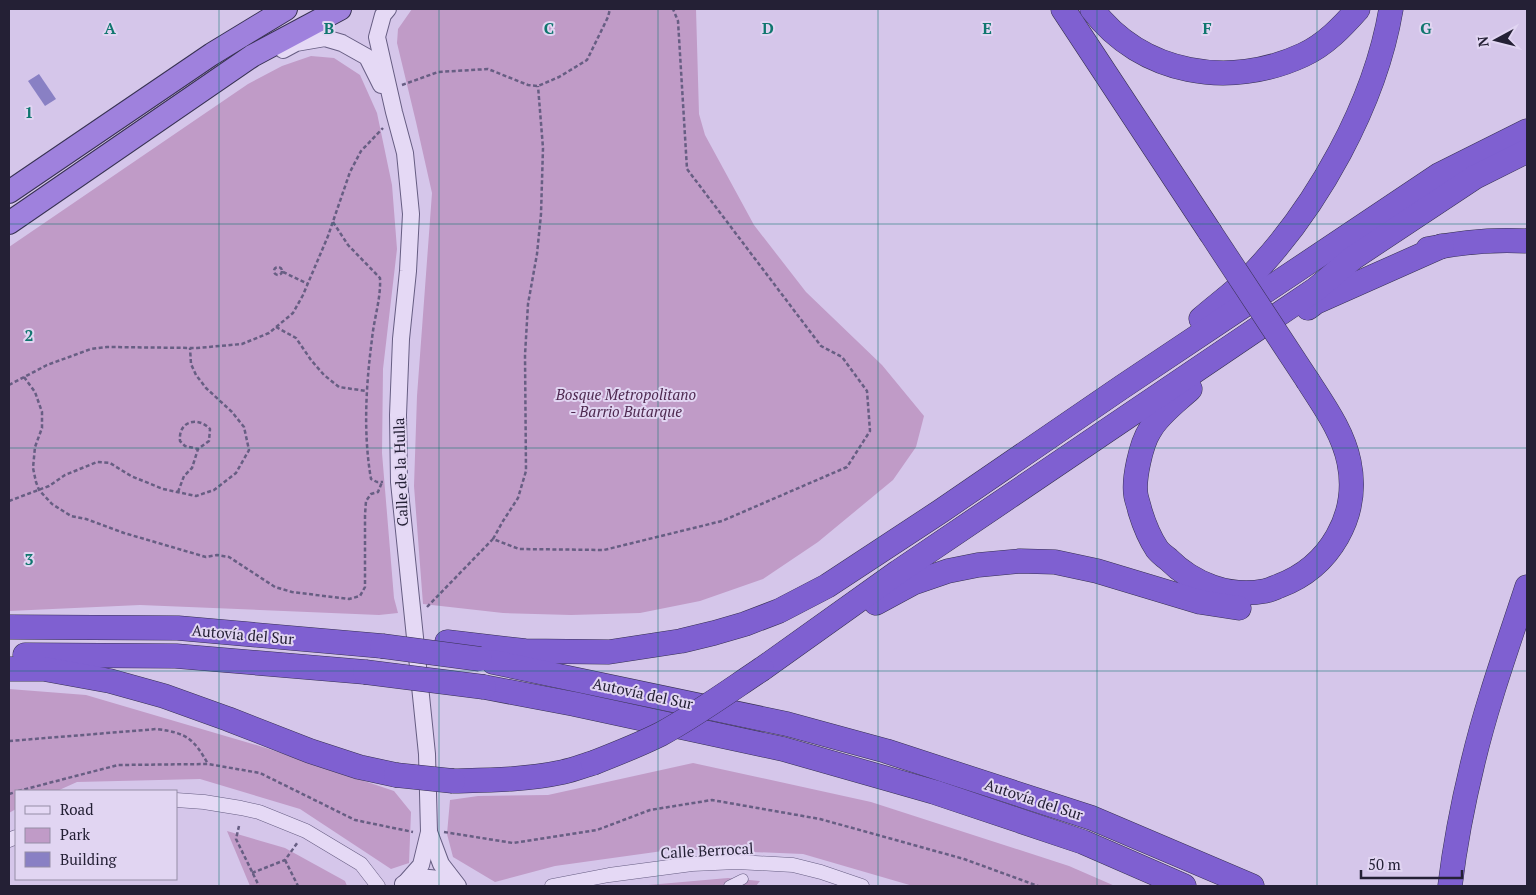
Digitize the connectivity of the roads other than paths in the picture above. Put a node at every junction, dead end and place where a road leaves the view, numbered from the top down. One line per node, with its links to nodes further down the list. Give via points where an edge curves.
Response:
1 (286, 9): 12 (highway, via 212,54)
2 (340, 9): 10 (highway, via 252,56)
3 (388, 9): 9 (street, via 377,37)
4 (1063, 9): 14 (highway)
5 (1080, 9): 14 (highway)
6 (1092, 9): 7 (highway, via 1137,50 1166,64 1191,71 1227,74 1252,72 1304,55 1331,37)
7 (1358, 9)
8 (1391, 9): 19 (highway, via 1379,58 1363,102 1336,160 1309,203 1249,277)
9 (394, 112): 10 (street, via 367,57 342,43 324,38 296,43); 27 (street, Calle de la Hulla, via 405,153 411,214 398,415 390,482 412,623 427,754)
10 (144, 130): 13 (highway)
11 (1522, 143): 17 (highway, via 1353,258); 19 (highway, via 1439,175)
12 (9, 192)
13 (9, 223)
14 (1216, 227): 18 (highway, bridge)
15 (1527, 241): 16 (highway, via 1497,239)
16 (1442, 246): 17 (highway, via 1389,258); 18 (highway, via 1316,302 1196,384 1150,430 1139,460 1136,494 1144,526 1158,550 1175,567 1212,587 1239,593 1266,591 1311,569 1332,547 1345,521 1351,491 1349,462)
17 (1316, 289): 24 (highway, via 898,572)
18 (1313, 376): 24 (highway, via 1342,410 1355,438 1365,481 1363,503 1358,526 1331,571 1290,599 1266,606 1240,608 1200,602 1055,562 978,565 913,583 810,646)
19 (1122, 386): 22 (highway, via 917,527 827,586 779,611 714,634 609,652)
20 (1527, 586): 37 (highway, via 1473,762 1458,827)
21 (9, 627): 22 (highway, Autovía del Sur, bridge, via 178,628)
22 (483, 653): 36 (highway, Autovía del Sur, via 787,724 886,751 1092,818)
23 (9, 655): 35 (highway, Autovía del Sur, bridge, via 176,656 365,672 484,687 574,704 782,749 934,792 1082,842)
24 (769, 665): 25 (highway, bridge, via 662,733 593,763 536,776 452,781 359,767 155,694 110,682 44,669)
25 (9, 669)
26 (178, 800): 30 (street, via 259,812 306,831 361,864)
27 (429, 832): 29 (street, via 421,865); 31 (street, via 441,864)
28 (742, 879): 33 (street)
29 (402, 884): 31 (street, via 420,878 435,878)
30 (378, 886)
31 (457, 886)
32 (558, 886): 34 (street, Calle Berrocal, via 692,864 738,862 793,865)
33 (729, 886)
34 (862, 886)
35 (1184, 886)
36 (1252, 886)
37 (1450, 886)

